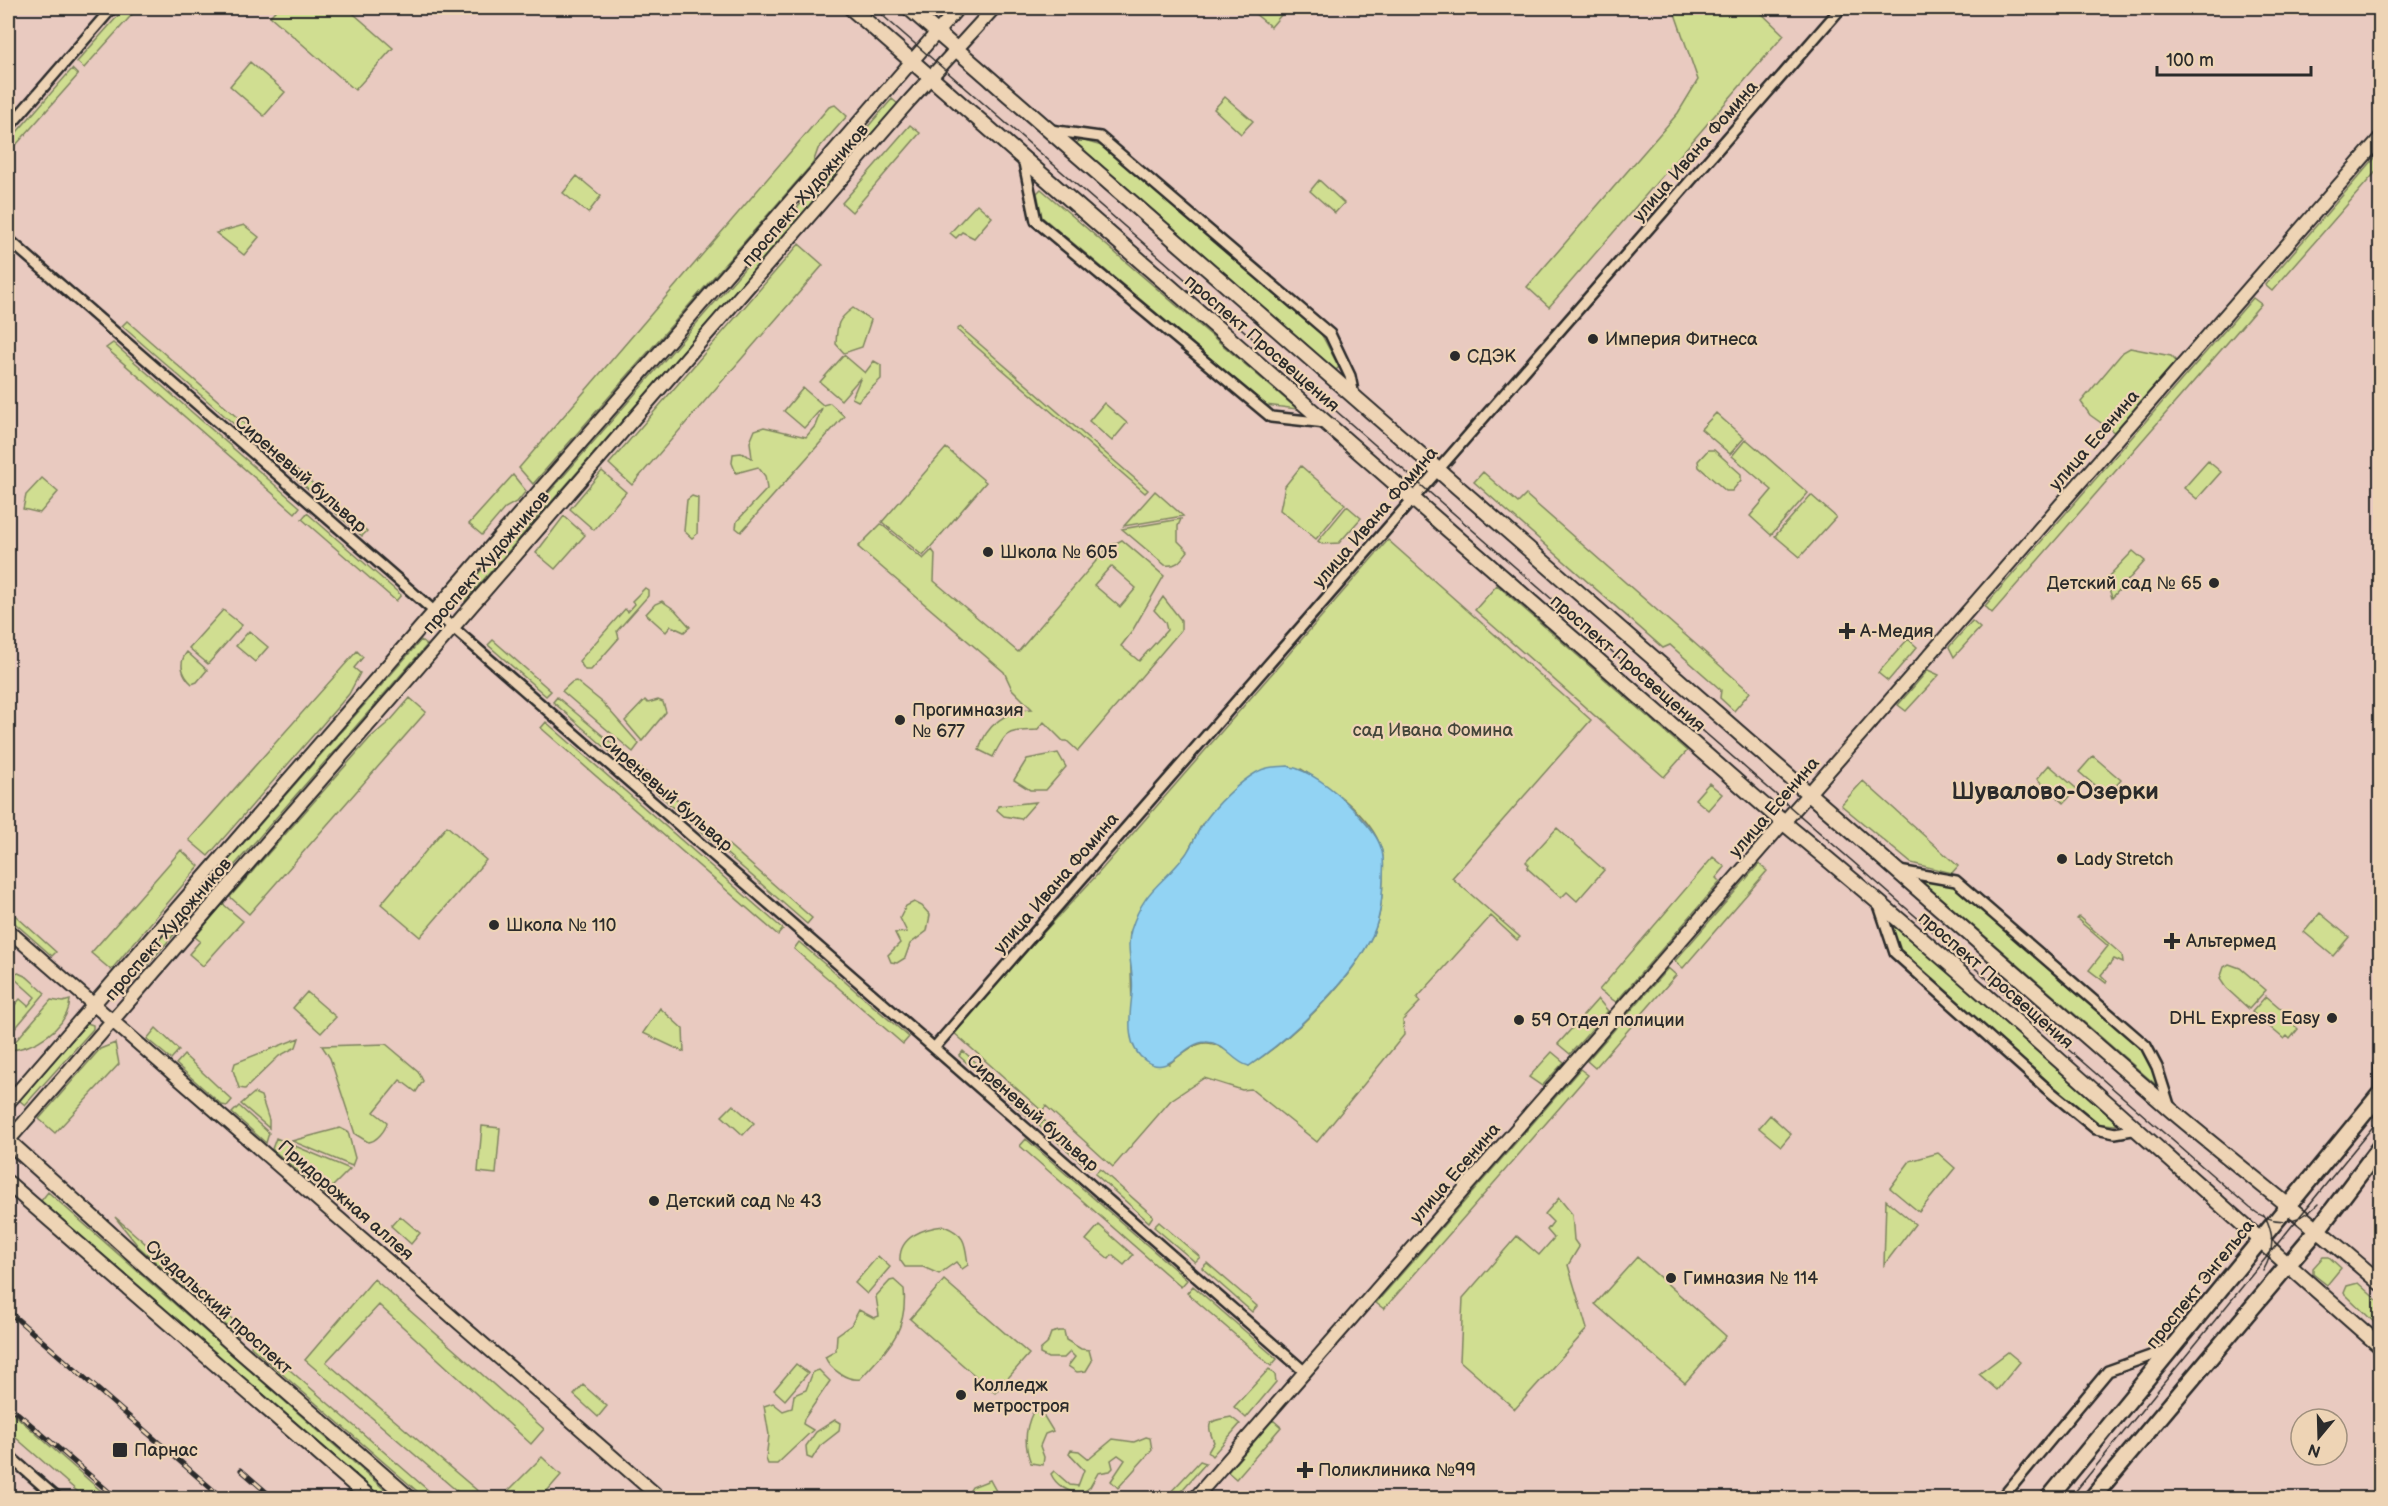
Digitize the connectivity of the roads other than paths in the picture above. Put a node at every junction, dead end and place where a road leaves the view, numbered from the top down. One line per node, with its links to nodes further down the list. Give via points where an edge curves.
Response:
1 (112, 8): 11 (street)
2 (850, 8): 9 (main road, проспект Просвещения)
3 (909, 8): 7 (main road, проспект Просвещения)
4 (958, 8): 7 (street, проспект Художников)
5 (994, 8): 8 (street, проспект Художников)
6 (1841, 8): 18 (street, улица Ивана Фомина)
7 (936, 32): 8 (main road, проспект Просвещения); 9 (street, проспект Художников)
8 (957, 50): 10 (street, проспект Художников); 12 (main road, проспект Просвещения)
9 (911, 60): 10 (main road, проспект Просвещения); 20 (street, проспект Художников)
10 (930, 77): 14 (main road, проспект Просвещения); 21 (street, проспект Художников)
11 (8, 128)
12 (1048, 130): 16 (main road, проспект Просвещения); 16 (street, via 1100,137 1330,334 1350,376)
13 (2380, 138): 22 (street, улица Есенина)
14 (1023, 158): 17 (main road, проспект Просвещения); 17 (street, via 1036,221 1271,417)
15 (8, 239): 20 (street, Сиреневый бульвар)
16 (1354, 396): 18 (main road, проспект Просвещения)
17 (1327, 423): 19 (main road, проспект Просвещения)
18 (1438, 470): 19 (street, улица Ивана Фомина); 22 (main road, проспект Просвещения)
19 (1413, 499): 23 (main road, проспект Просвещения); 29 (street, улица Ивана Фомина)
20 (433, 610): 21 (street, Сиреневый бульвар); 27 (street, проспект Художников)
21 (453, 628): 28 (street, проспект Художников); 29 (street, Сиреневый бульвар)
22 (1810, 793): 23 (street, улица Есенина); 24 (main road, проспект Просвещения)
23 (1784, 823): 25 (main road, проспект Просвещения); 45 (street, улица Есенина)
24 (1898, 871): 33 (main road, проспект Просвещения); 33 (street, via 1956,881 2146,1046)
25 (1877, 900): 34 (main road, проспект Просвещения); 34 (street, via 1895,953 2046,1088 2096,1130 2115,1133)
26 (8, 930): 27 (street, Придорожная аллея)
27 (92, 1003): 28 (street, Придорожная аллея); 32 (street, проспект Художников)
28 (112, 1020): 35 (street, проспект Художников); 50 (street, Придорожная аллея)
29 (934, 1048): 45 (street, Сиреневый бульвар)
30 (2380, 1062): 31 (street)
31 (2380, 1095): 38 (main road, проспект Энгельса)
32 (8, 1103)
33 (2171, 1110): 38 (main road, проспект Просвещения)
34 (2139, 1129): 40 (main road, проспект Просвещения)
35 (8, 1141): 49 (main road, Суздальский проспект)
36 (2380, 1147): 39 (main road)
37 (8, 1183): 48 (main road)
38 (2288, 1207): 39 (main road, проспект Просвещения); 40 (main road, проспект Энгельса)
39 (2319, 1228): 41 (main road); 42 (main road, проспект Просвещения)
40 (2260, 1240): 41 (main road, проспект Просвещения); 44 (main road, проспект Энгельса)
41 (2288, 1265): 43 (main road, проспект Просвещения); 54 (main road)
42 (2380, 1282)
43 (2380, 1346)
44 (2172, 1348): 52 (street, via 2108,1371); 53 (main road, проспект Энгельса)
45 (1305, 1372): 51 (street, улица Есенина)
46 (8, 1455): 47 (street)
47 (57, 1498)
48 (370, 1498)
49 (410, 1498)
50 (660, 1498)
51 (1195, 1498)
52 (2002, 1498)
53 (2049, 1498)
54 (2092, 1498)

